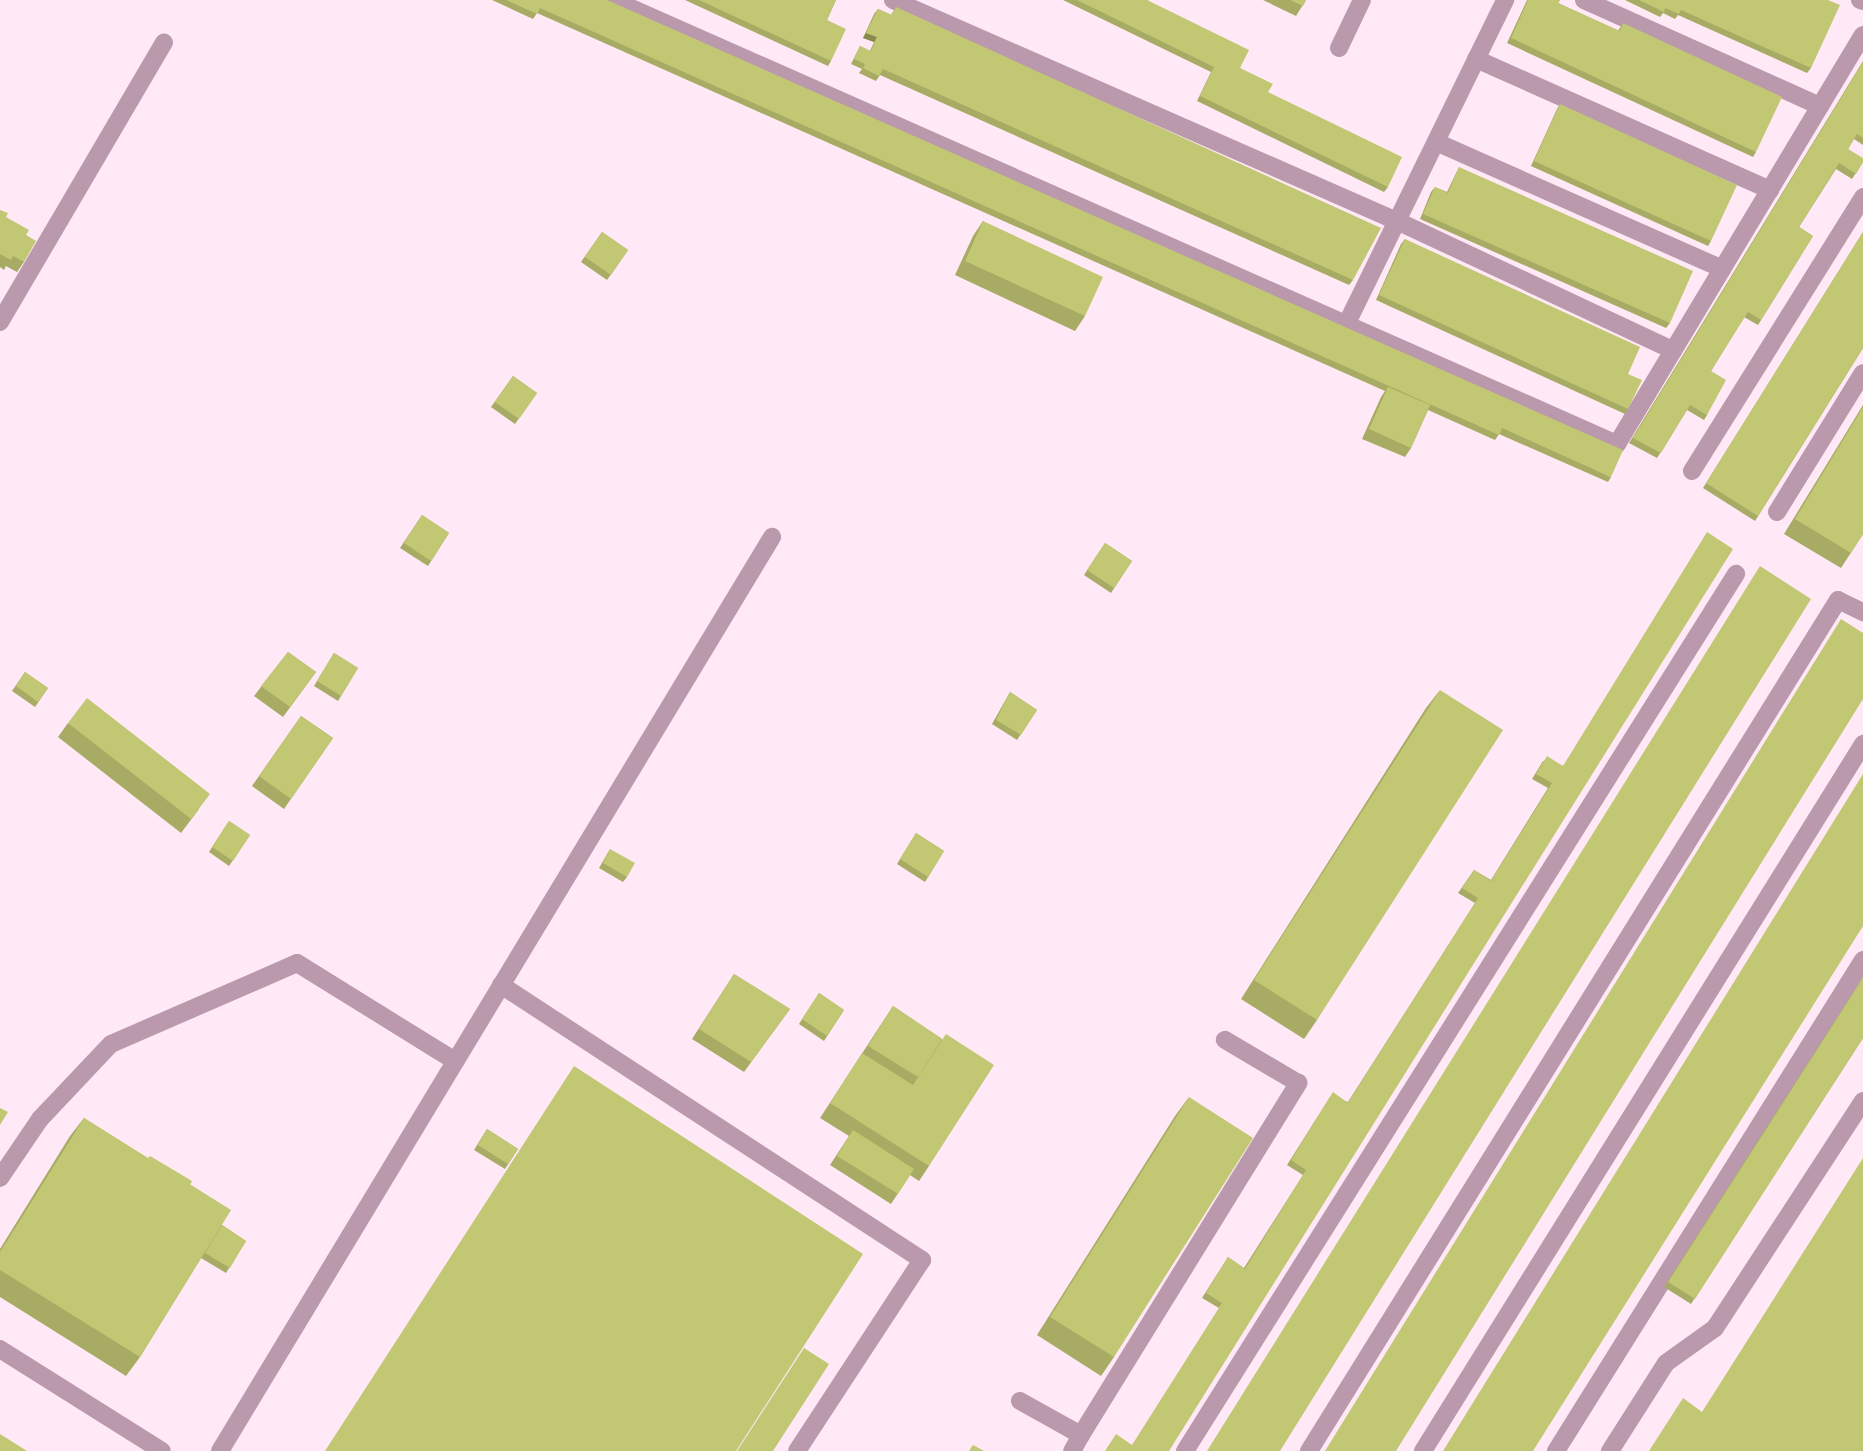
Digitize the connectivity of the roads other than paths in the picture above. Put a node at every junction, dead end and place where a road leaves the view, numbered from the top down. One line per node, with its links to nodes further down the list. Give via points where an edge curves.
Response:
1 (613, 0): 19 (lane)
2 (893, 0): 7 (lane)
3 (933, 0): 7 (lane)
4 (1362, 0): 10 (lane)
5 (1505, 0): 11 (lane)
6 (1584, 0): 12 (lane)
7 (937, 19): 16 (lane)
8 (1863, 35): 12 (lane)
9 (164, 42): 18 (lane)
10 (1339, 48)
11 (1476, 59): 13 (lane); 14 (lane)
12 (1820, 106): 14 (lane)
13 (1436, 142): 16 (lane); 17 (lane)
14 (1770, 190): 17 (lane)
15 (1863, 197): 22 (lane)
16 (1397, 221): 19 (lane); 20 (lane)
17 (1722, 269): 20 (lane)
18 (0, 322)
19 (1346, 325): 20 (lane, via 1616,444)
20 (1673, 350)
21 (1863, 373): 23 (lane)
22 (1692, 471)
23 (1777, 512)
24 (772, 537): 29 (lane)
25 (1736, 573): 41 (lane)
26 (1863, 612): 42 (lane, via 1838,600)
27 (1863, 744): 43 (lane)
28 (1863, 960): 44 (lane)
29 (501, 985): 31 (lane); 39 (lane, via 922,1260)
30 (1225, 1040): 36 (lane, via 1298,1083)
31 (455, 1061): 33 (lane, via 298,963 111,1044 40,1119); 38 (lane)
32 (1863, 1101): 45 (lane, via 1716,1328 1666,1363)
33 (0, 1178)
34 (0, 1349): 37 (lane)
35 (1020, 1401): 36 (lane)
36 (1081, 1435): 40 (lane)
37 (162, 1451)
38 (220, 1451)
39 (797, 1451)
40 (1072, 1451)
41 (1185, 1451)
42 (1309, 1451)
43 (1423, 1451)
44 (1556, 1451)
45 (1610, 1451)

